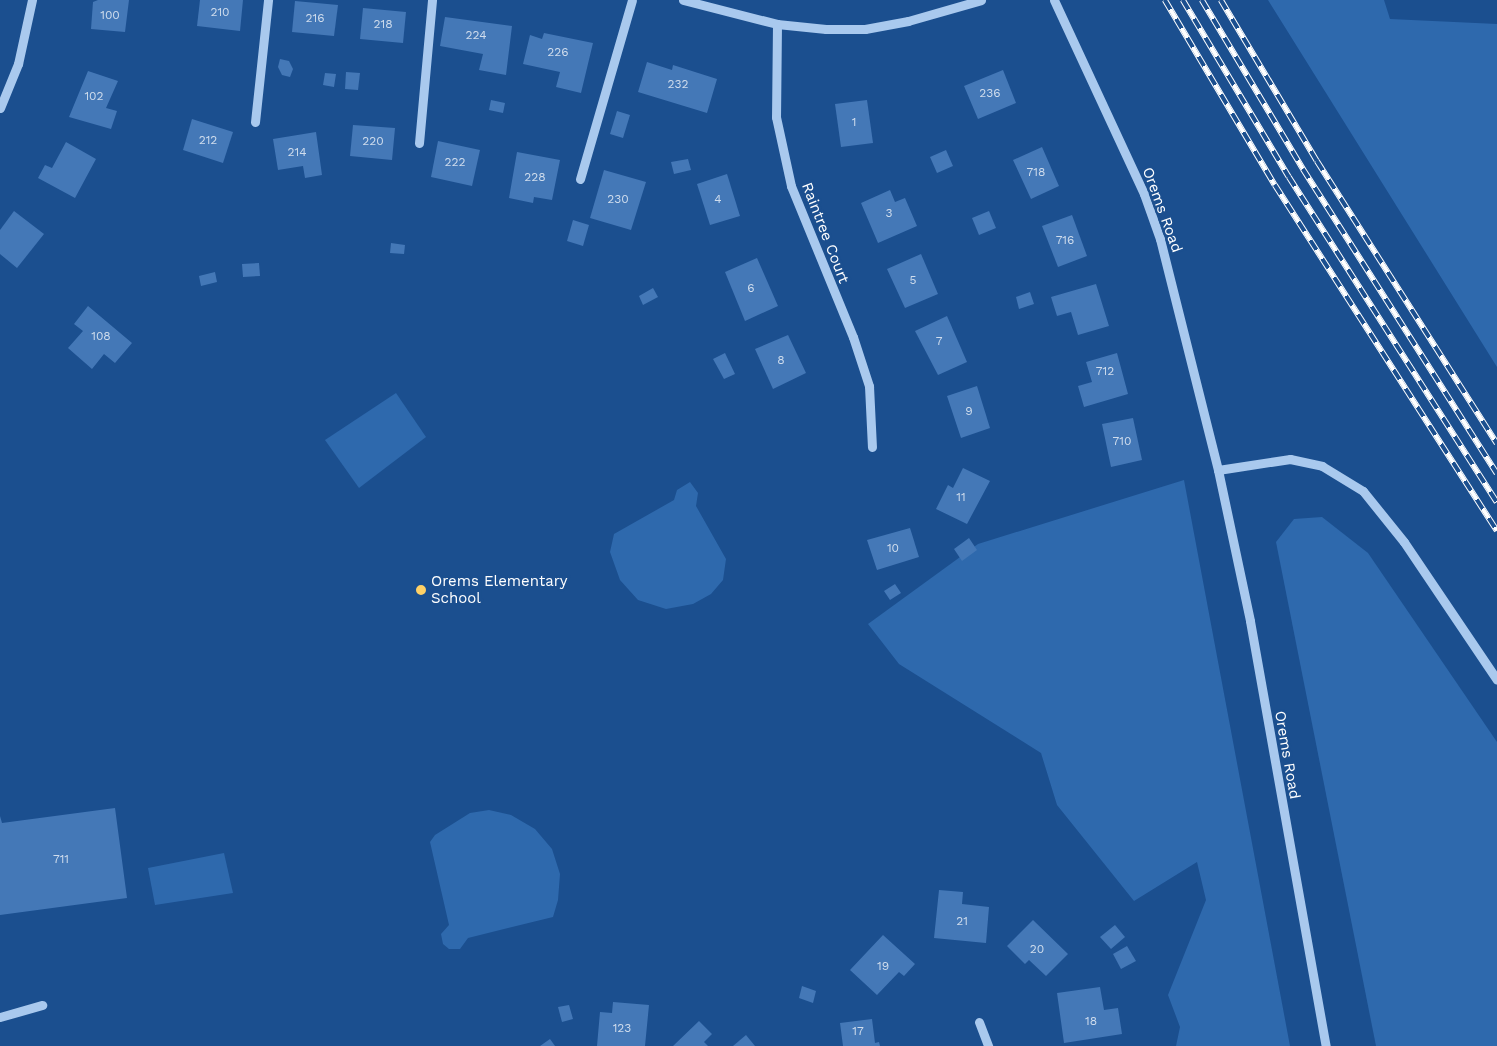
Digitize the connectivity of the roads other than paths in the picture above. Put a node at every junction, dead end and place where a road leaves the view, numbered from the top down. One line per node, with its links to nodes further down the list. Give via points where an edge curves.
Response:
1 (32, 0): 9 (street, via 18,64)
2 (268, 0): 10 (street)
3 (432, 0): 11 (street)
4 (632, 0): 12 (street)
5 (683, 0): 8 (street)
6 (981, 0): 8 (street, via 916,19 865,29)
7 (1054, 0): 14 (street, Orems Road, via 1144,194 1160,238)
8 (777, 24): 13 (street, Raintree Court, via 776,117 791,186 853,337 866,378 873,428)
9 (0, 108)
10 (255, 122)
11 (420, 143)
12 (580, 179)
13 (872, 447)
14 (1218, 470): 15 (street, via 1290,459 1322,466 1363,491 1404,542); 20 (street, Orems Road, via 1250,621)
15 (1497, 680)
16 (42, 1005): 17 (street)
17 (0, 1017)
18 (979, 1022): 19 (street)
19 (988, 1046)
20 (1326, 1046)

